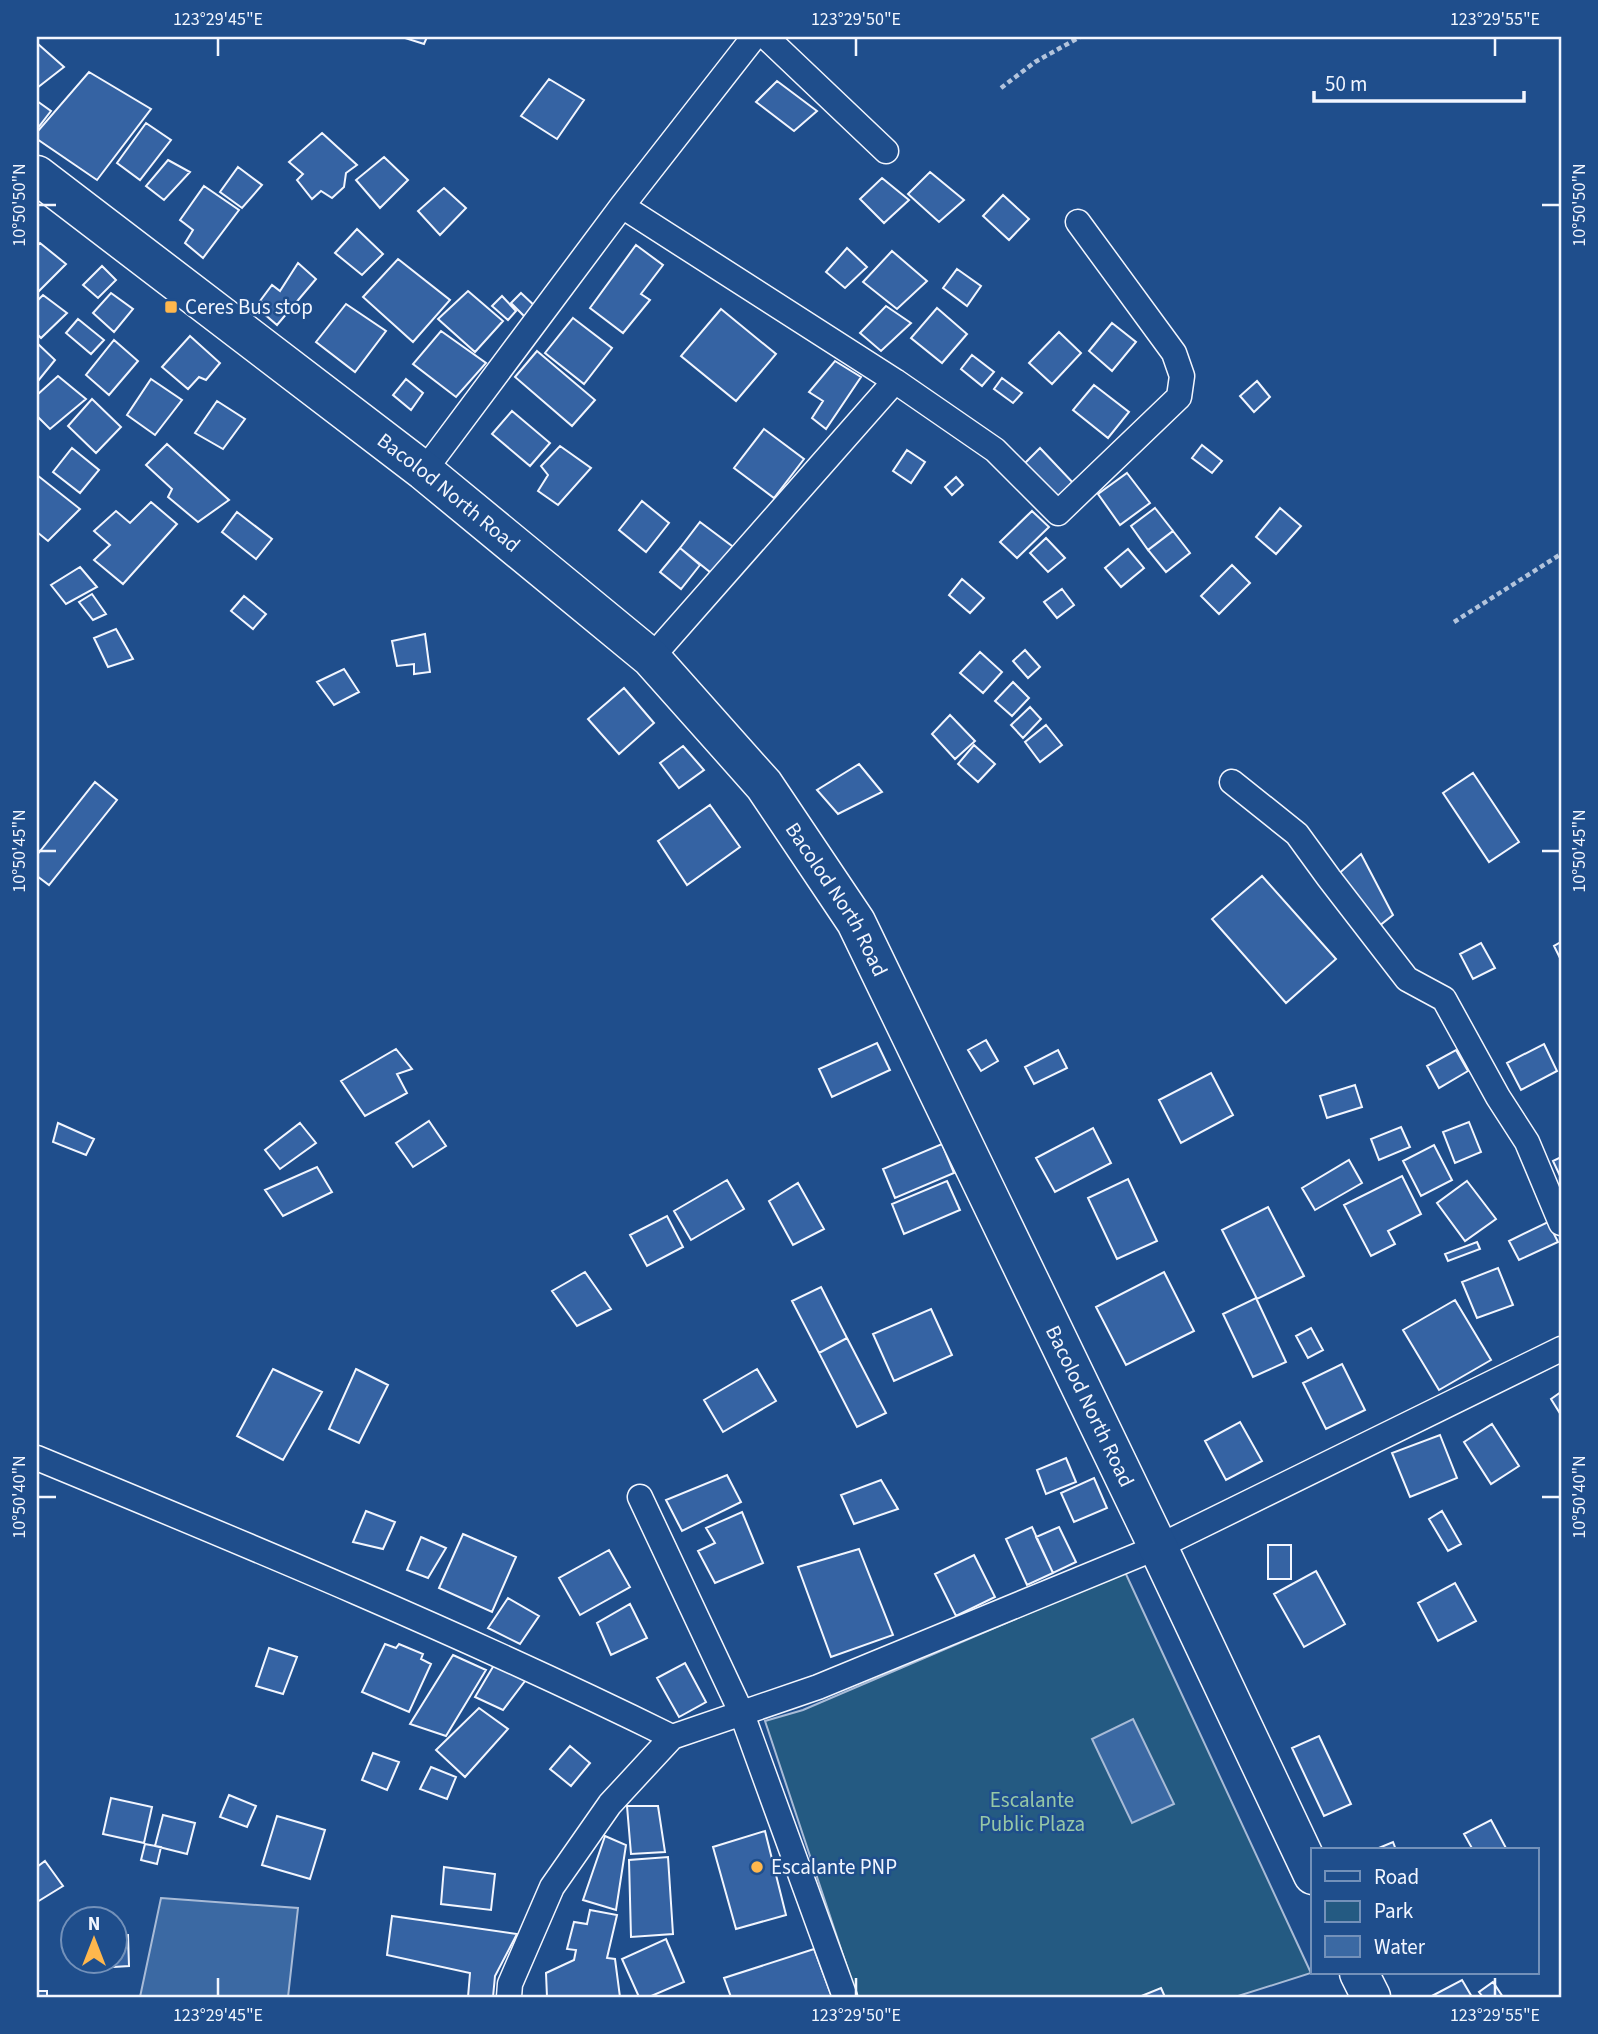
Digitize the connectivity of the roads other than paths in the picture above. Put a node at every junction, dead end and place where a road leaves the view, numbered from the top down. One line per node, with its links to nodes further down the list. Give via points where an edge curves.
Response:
1 (754, 37): 5 (street)
2 (765, 37): 3 (street)
3 (887, 151)
4 (37, 175): 8 (highway, Bacolod North Road)
5 (622, 206): 7 (street); 8 (street)
6 (1078, 222): 7 (street, via 1174,352 1182,376 1179,397 1058,513 995,450)
7 (895, 381): 9 (street)
8 (424, 471): 9 (highway, Bacolod North Road)
9 (651, 658): 15 (highway, Bacolod North Road, via 764,785 856,922)
10 (1232, 782): 11 (street, via 1297,834 1407,979 1444,999 1527,1142)
11 (1561, 1223)
12 (1561, 1349): 15 (street)
13 (37, 1458): 17 (street, via 250,1546)
14 (640, 1497): 16 (street)
15 (1158, 1547): 16 (street); 18 (highway, Bacolod North Road)
16 (742, 1714): 17 (street); 21 (street)
17 (672, 1737): 20 (street, via 610,1804 552,1886 510,1984)
18 (1311, 1871)
19 (1360, 1974): 22 (highway)
20 (509, 1997)
21 (845, 1997)
22 (1371, 1997)

